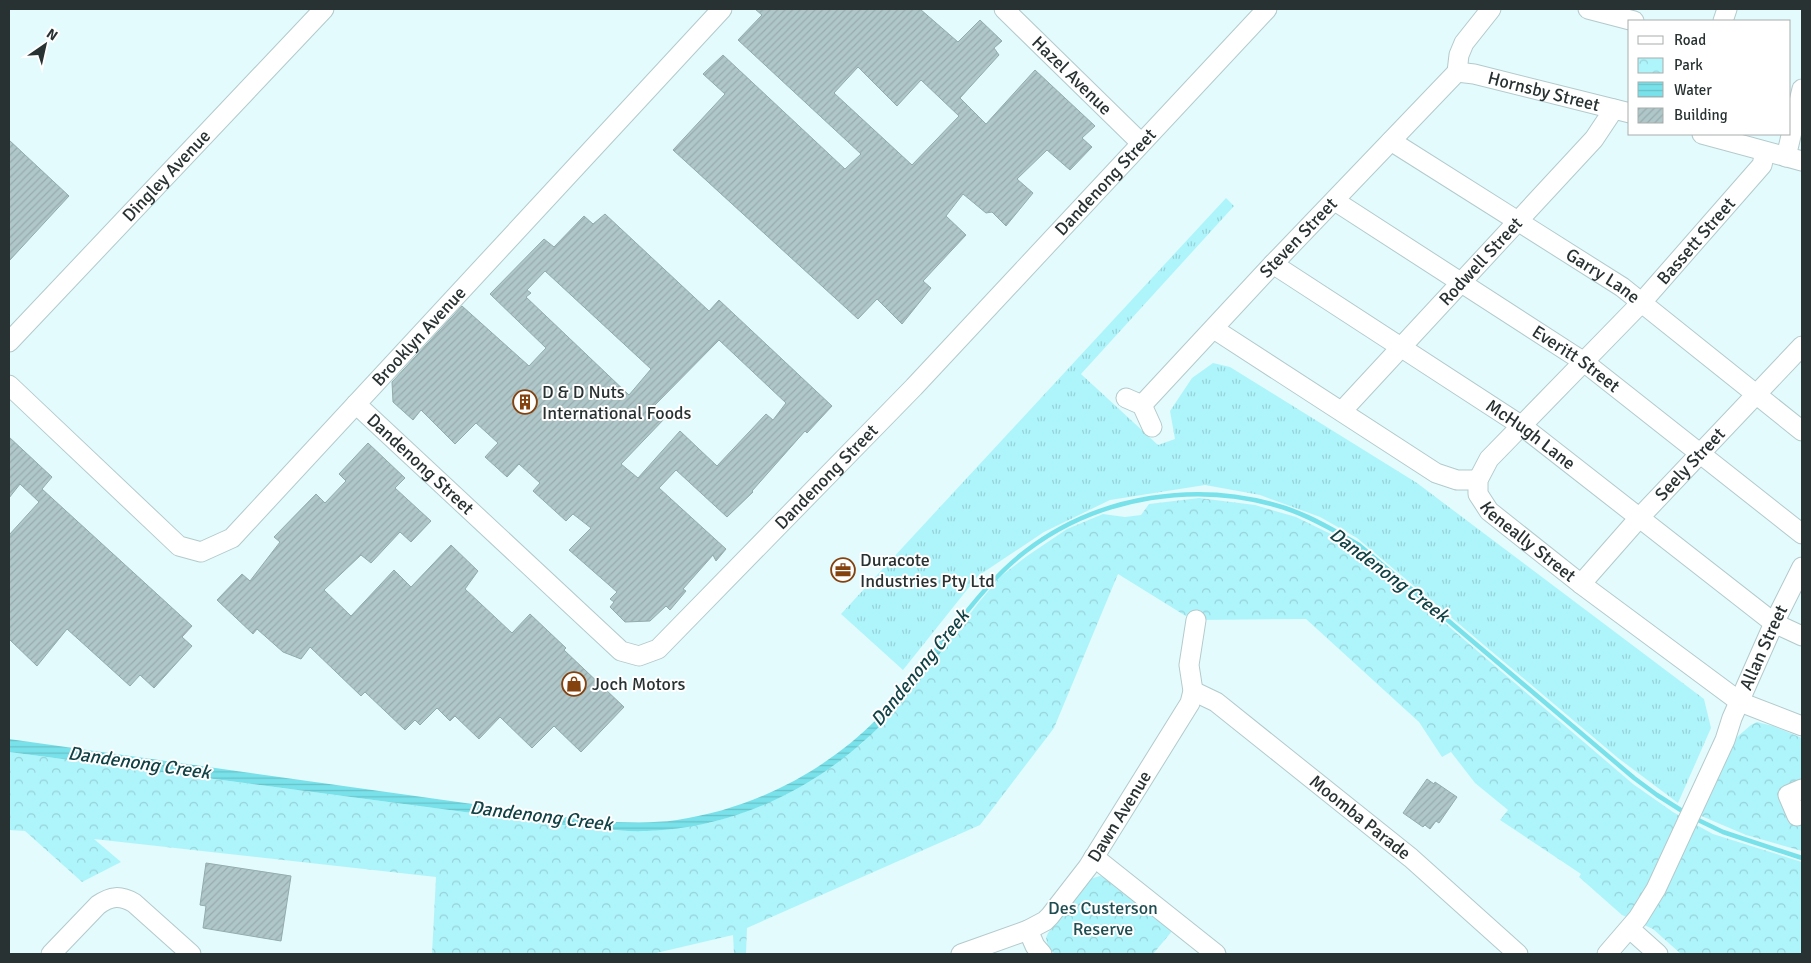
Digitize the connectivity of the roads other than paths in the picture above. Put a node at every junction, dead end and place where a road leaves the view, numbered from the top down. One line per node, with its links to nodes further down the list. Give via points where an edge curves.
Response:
1 (324, 9): 22 (street, Dingley Avenue)
2 (722, 9): 28 (street, Brooklyn Avenue)
3 (1004, 9): 13 (street, Hazel Avenue)
4 (1267, 9): 13 (street, Dandenong Street)
5 (1491, 9): 8 (street, via 1464,43)
6 (1588, 9): 7 (street)
7 (1630, 20)
8 (1457, 72): 10 (street, Hornsby Street); 12 (street, Steven Street)
9 (1802, 89): 15 (street)
10 (1622, 111): 17 (street, Rodwell Street)
11 (1706, 135): 14 (street)
12 (1391, 141): 16 (street, Steven Street); 17 (street, Garry Lane)
13 (1140, 143): 28 (street, Dandenong Street, via 914,387 658,649 639,656 621,651)
14 (1765, 152): 15 (street); 20 (street, Bassett Street, via 1762,165)
15 (1794, 159)
16 (1335, 201): 18 (street, Steven Street); 19 (street, Everitt Street)
17 (1519, 221): 19 (street, Rodwell Street); 20 (street, Garry Lane)
18 (1273, 264): 21 (street, Steven Street); 24 (street, McHugh Lane)
19 (1461, 283): 24 (street, Rodwell Street); 25 (street, Everitt Street)
20 (1642, 302): 25 (street, Bassett Street); 27 (street, Garry Lane)
21 (1214, 329): 29 (street, Keneally Street); 31 (street, Steven Street, via 1134,402)
22 (9, 342)
23 (1802, 346): 27 (street, Seely Street)
24 (1400, 348): 29 (street, Rodwell Street); 30 (street, McHugh Lane)
25 (1584, 362): 30 (street, Bassett Street); 33 (street, Everitt Street)
26 (9, 385): 28 (street, Brooklyn Avenue, via 178,546 201,552 232,538)
27 (1756, 395): 32 (street, Garry Lane); 33 (street, Seely Street)
28 (356, 404)
29 (1342, 411): 34 (street, Keneally Street, via 1436,474 1457,480)
30 (1522, 426): 34 (street, Bassett Street, via 1489,459); 35 (street, McHugh Lane)
31 (1152, 427)
32 (1802, 431)
33 (1700, 453): 35 (street, Seely Street); 36 (street, Everitt Street)
34 (1478, 480): 38 (street, Keneally Street, via 1478,494 1489,511)
35 (1639, 518): 38 (street, Seely Street); 40 (street, McHugh Lane)
36 (1802, 534)
37 (1802, 567): 40 (street, Allan Street)
38 (1581, 584): 43 (street, Keneally Street)
39 (1196, 620): 42 (street, via 1189,665)
40 (1774, 623): 41 (street, McHugh Lane); 43 (street, Allan Street)
41 (1802, 636)
42 (1193, 691): 47 (street, Dawn Avenue, via 1190,703); 55 (street, Moomba Parade, via 1216,702 1386,838)
43 (1740, 702): 44 (street, Keneally Street); 48 (street, Allan Street, via 1664,871)
44 (1802, 726)
45 (1802, 789): 46 (street, via 1788,795 1797,816)
46 (1802, 814)
47 (1094, 857): 49 (street, Dawn Avenue, via 1050,916); 54 (street)
48 (1630, 928): 56 (street, Allan Street); 57 (street)
49 (1028, 930): 52 (street, Dawn Avenue); 53 (street)
50 (51, 954): 51 (street, via 98,905 116,897 134,903)
51 (191, 954)
52 (962, 954)
53 (1042, 954)
54 (1216, 954)
55 (1518, 954)
56 (1607, 954)
57 (1658, 954)

